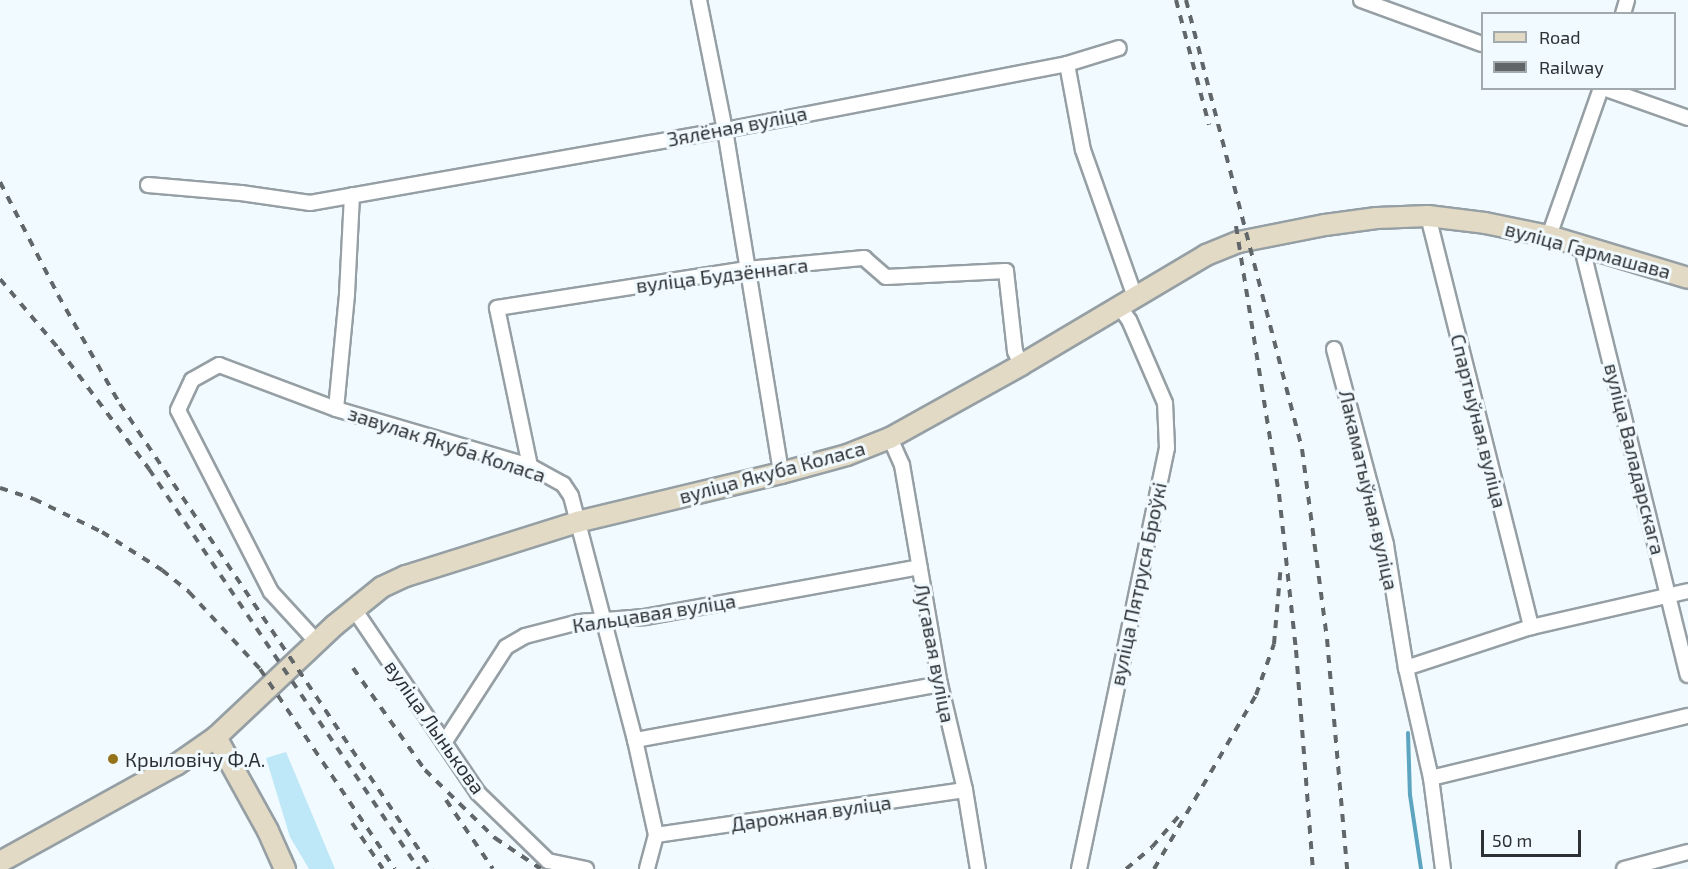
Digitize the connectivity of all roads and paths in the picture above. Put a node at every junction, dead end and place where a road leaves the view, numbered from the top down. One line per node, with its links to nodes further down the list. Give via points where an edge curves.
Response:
1 (699, 0): 9 (street)
2 (1361, 0): 3 (street)
3 (1481, 44)
4 (1119, 48): 5 (street, Зялёная вуліца)
5 (1067, 64): 9 (street, Зялёная вуліца); 18 (street, вуліца Пятруся Броўкі, via 1083,150)
6 (1601, 90): 13 (street)
7 (1608, 90): 8 (street)
8 (1688, 118)
9 (725, 130): 11 (street, Зялёная вуліца); 16 (street)
10 (148, 185): 11 (street, Зялёная вуліца, via 310,203)
11 (352, 195): 21 (street)
12 (1428, 216): 13 (main road, вуліца Гармашава); 14 (main road, вуліца Гармашава, via 1325,225); 31 (street, Спартыўная вуліца)
13 (1549, 236): 15 (main road, вуліца Гармашава)
14 (1239, 242): 18 (main road, вуліца Якуба Коласа, via 1206,255)
15 (1581, 244): 17 (main road, вуліца Гармашава); 28 (street, вуліца Валадарскага)
16 (747, 269): 20 (street, вуліца Будзённага, via 864,258 886,276 1006,271); 23 (street, вуліца Будзённага, via 497,308); 24 (street)
17 (1688, 278)
18 (1127, 302): 20 (main road, вуліца Якуба Коласа); 49 (street, вуліца Пятруся Броўкі, via 1129,320 1165,403 1167,448)
19 (1334, 349): 33 (street, Лакаматыўная вуліца, via 1386,545)
20 (1021, 365): 22 (main road, вуліца Якуба Коласа)
21 (336, 409): 23 (street, завулак Якуба Коласа); 32 (street, завулак Якуба Коласа, via 219,365 192,380 178,410 271,592)
22 (890, 438): 24 (main road, вуліца Якуба Коласа, via 848,455); 26 (street, Лугавая вуліца, via 902,465)
23 (530, 466): 25 (street, завулак Якуба Коласа, via 563,484 571,496)
24 (782, 473): 25 (main road, вуліца Якуба Коласа)
25 (577, 522): 29 (main road, вуліца Якуба Коласа, via 406,576 382,587); 30 (street, завулак Якуба Коласа)
26 (918, 567): 30 (street, Кальцавая вуліца, via 645,617); 35 (street, Лугавая вуліца)
27 (1688, 591): 28 (street)
28 (1669, 596): 31 (street); 34 (street, вуліца Валадарскага)
29 (354, 609): 32 (main road, вуліца Якуба Коласа); 39 (street, вуліца Лынькова)
30 (602, 620): 38 (street, завулак Якуба Коласа); 39 (street, Кальцавая вуліца, via 525,636 506,647)
31 (1531, 627): 33 (street)
32 (317, 642): 37 (main road, вуліца Якуба Коласа)
33 (1406, 668): 40 (street, Лакаматыўная вуліца)
34 (1688, 675)
35 (940, 684): 38 (street); 41 (street, Лугавая вуліца)
36 (1688, 716): 40 (street)
37 (216, 737): 44 (main road, вуліца Якуба Коласа, via 176,765); 45 (main road)
38 (635, 740): 42 (street, завулак Якуба Коласа)
39 (444, 743): 46 (street, вуліца Лынькова, via 478,793 548,861)
40 (1431, 778): 50 (street, Лакаматыўная вуліца)
41 (965, 790): 42 (street, Дарожная вуліца); 48 (street, Лугавая вуліца)
42 (656, 835): 47 (street, завулак Якуба Коласа)
43 (1688, 852): 51 (street)
44 (0, 862)
45 (285, 869)
46 (586, 869)
47 (647, 869)
48 (978, 869)
49 (1079, 869)
50 (1443, 869)
51 (1624, 869)

